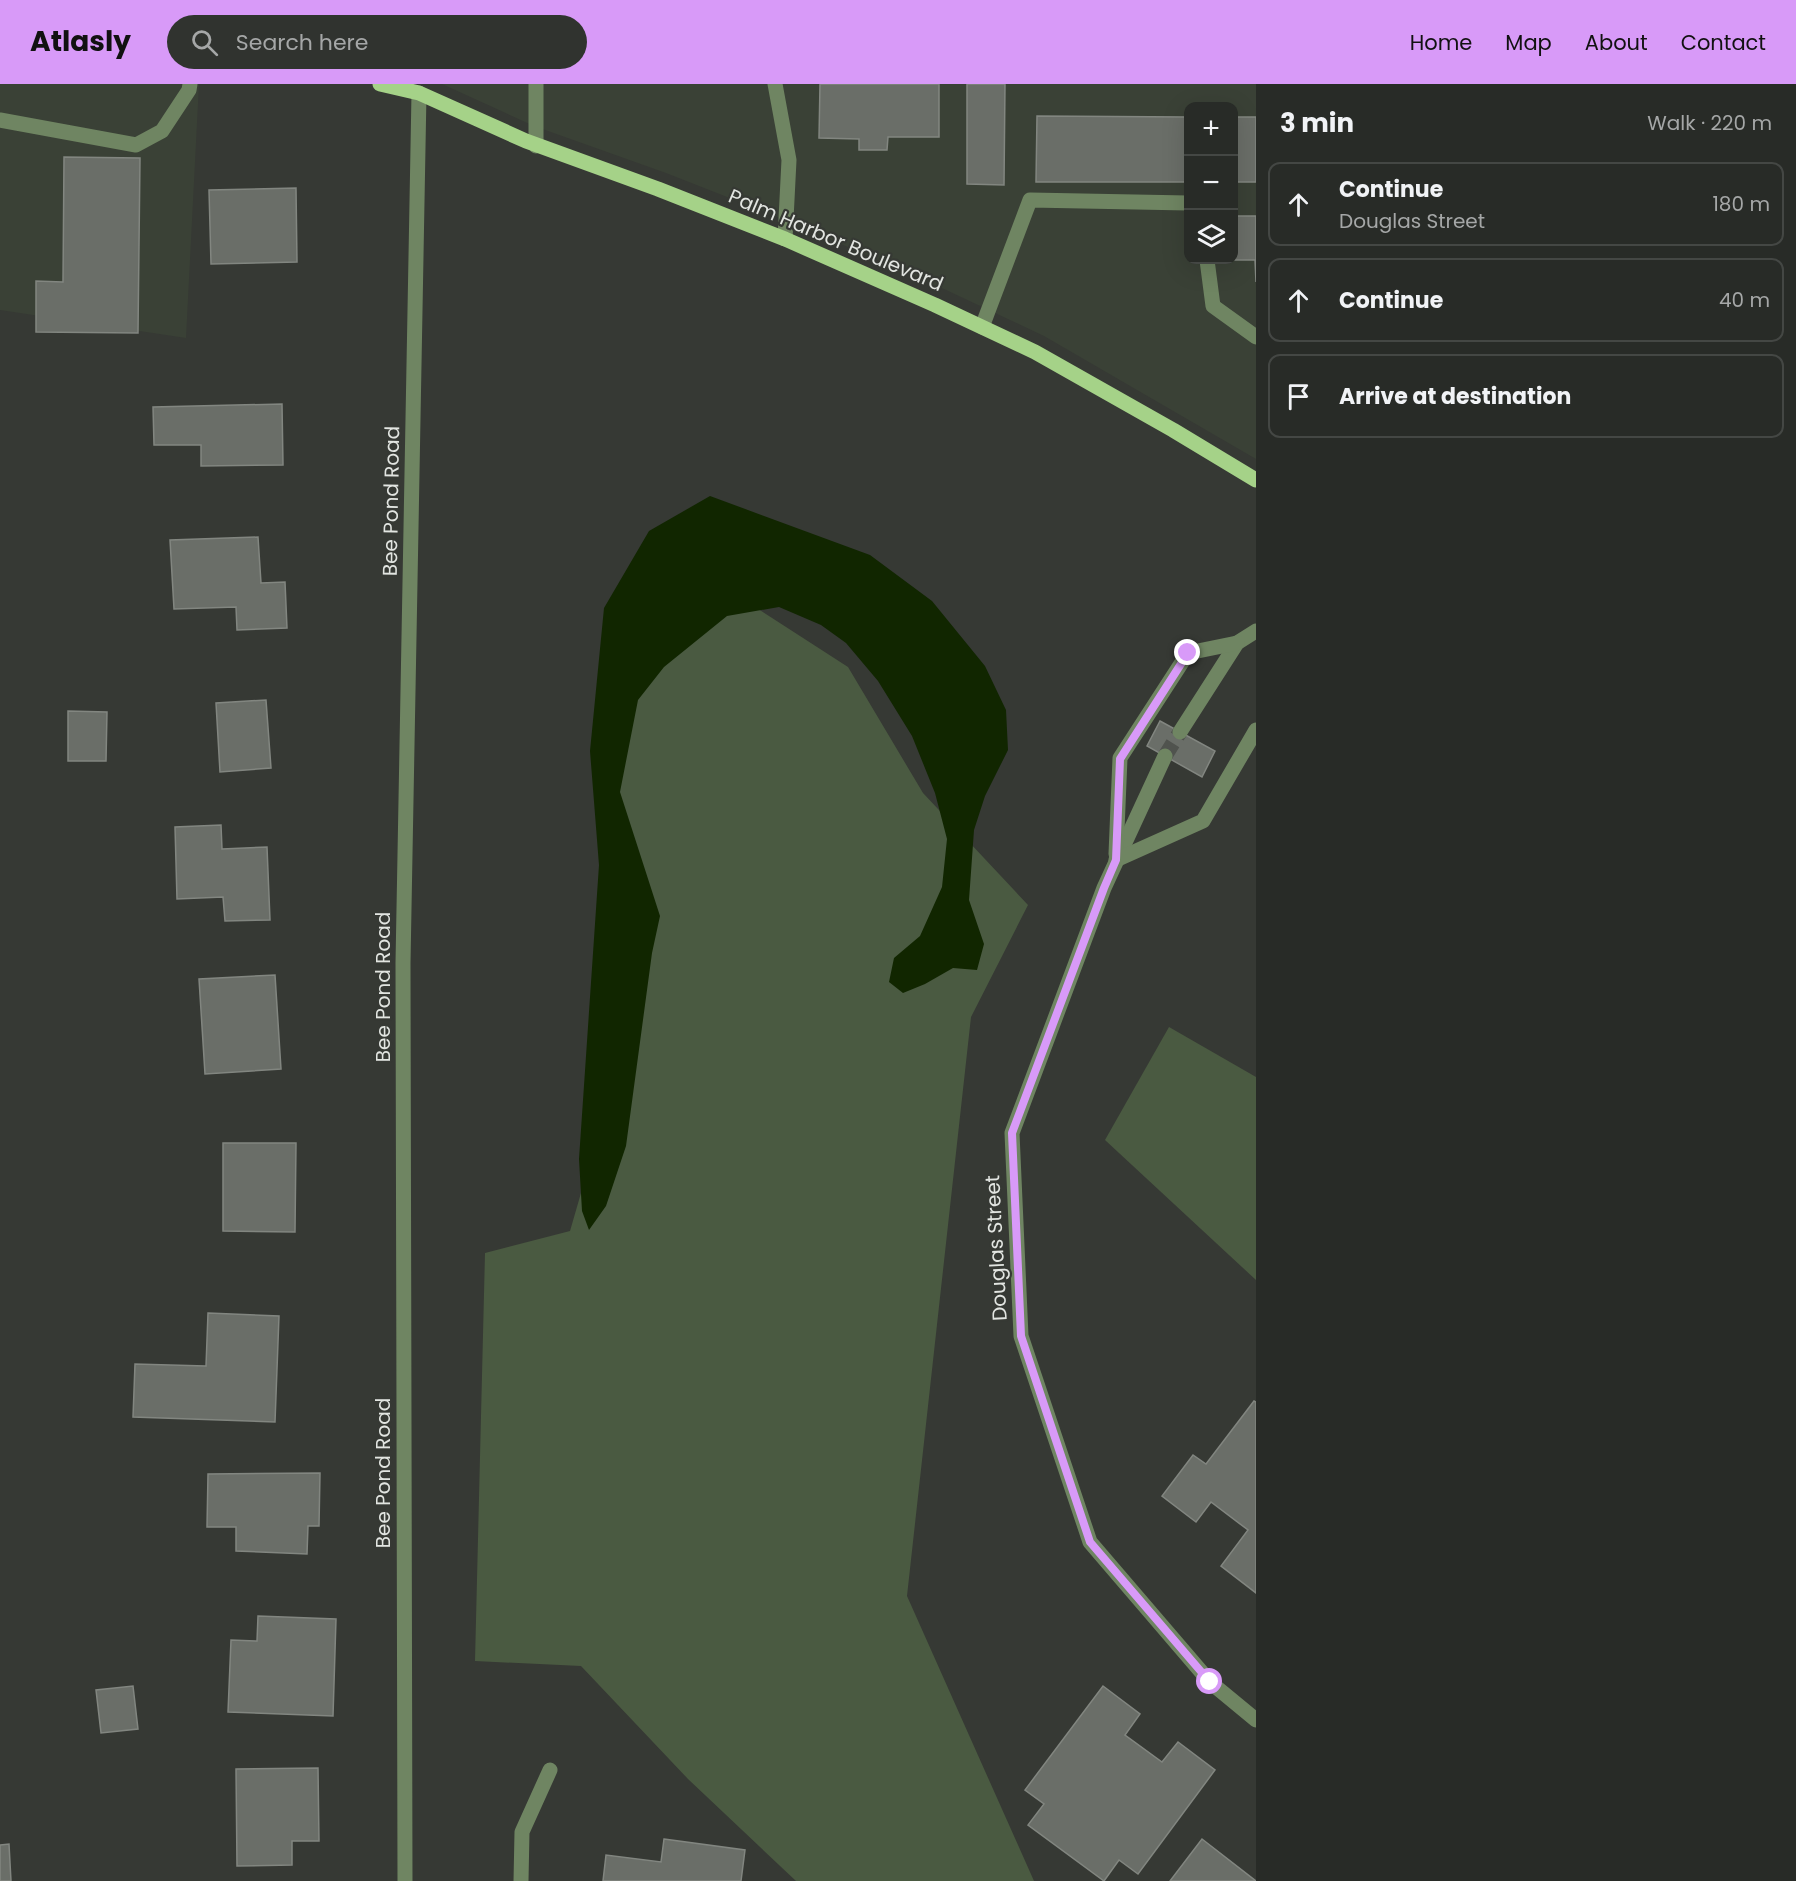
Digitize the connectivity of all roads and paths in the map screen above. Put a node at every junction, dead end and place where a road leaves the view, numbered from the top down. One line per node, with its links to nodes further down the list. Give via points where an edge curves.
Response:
1 (190, 84): 6 (street, via 162,131 136,145)
2 (380, 84): 5 (main road, Palm Harbor Boulevard)
3 (536, 84): 7 (street)
4 (775, 84): 9 (street, via 789,160)
5 (419, 93): 7 (main road, Palm Harbor Boulevard); 22 (street, Bee Pond Road, via 403,963)
6 (0, 120)
7 (536, 146): 9 (main road, Palm Harbor Boulevard)
8 (1184, 203): 11 (street, via 1030,200)
9 (785, 239): 11 (main road, Palm Harbor Boulevard)
10 (1208, 264): 12 (street, via 1213,306)
11 (982, 327): 13 (main road, Palm Harbor Boulevard, via 1035,352)
12 (1256, 337)
13 (1256, 480)
14 (1256, 631): 15 (street)
15 (1237, 643): 17 (street); 19 (street, via 1188,653 1120,759)
16 (1256, 730): 19 (street, via 1203,820)
17 (1180, 732)
18 (1165, 756): 19 (street, Douglas Street)
19 (1116, 860): 20 (street, Douglas Street, via 1012,1133 1021,1336 1090,1542 1210,1682)
20 (1256, 1720)
21 (550, 1770): 23 (street, via 522,1832)
22 (405, 1881)
23 (521, 1881)

